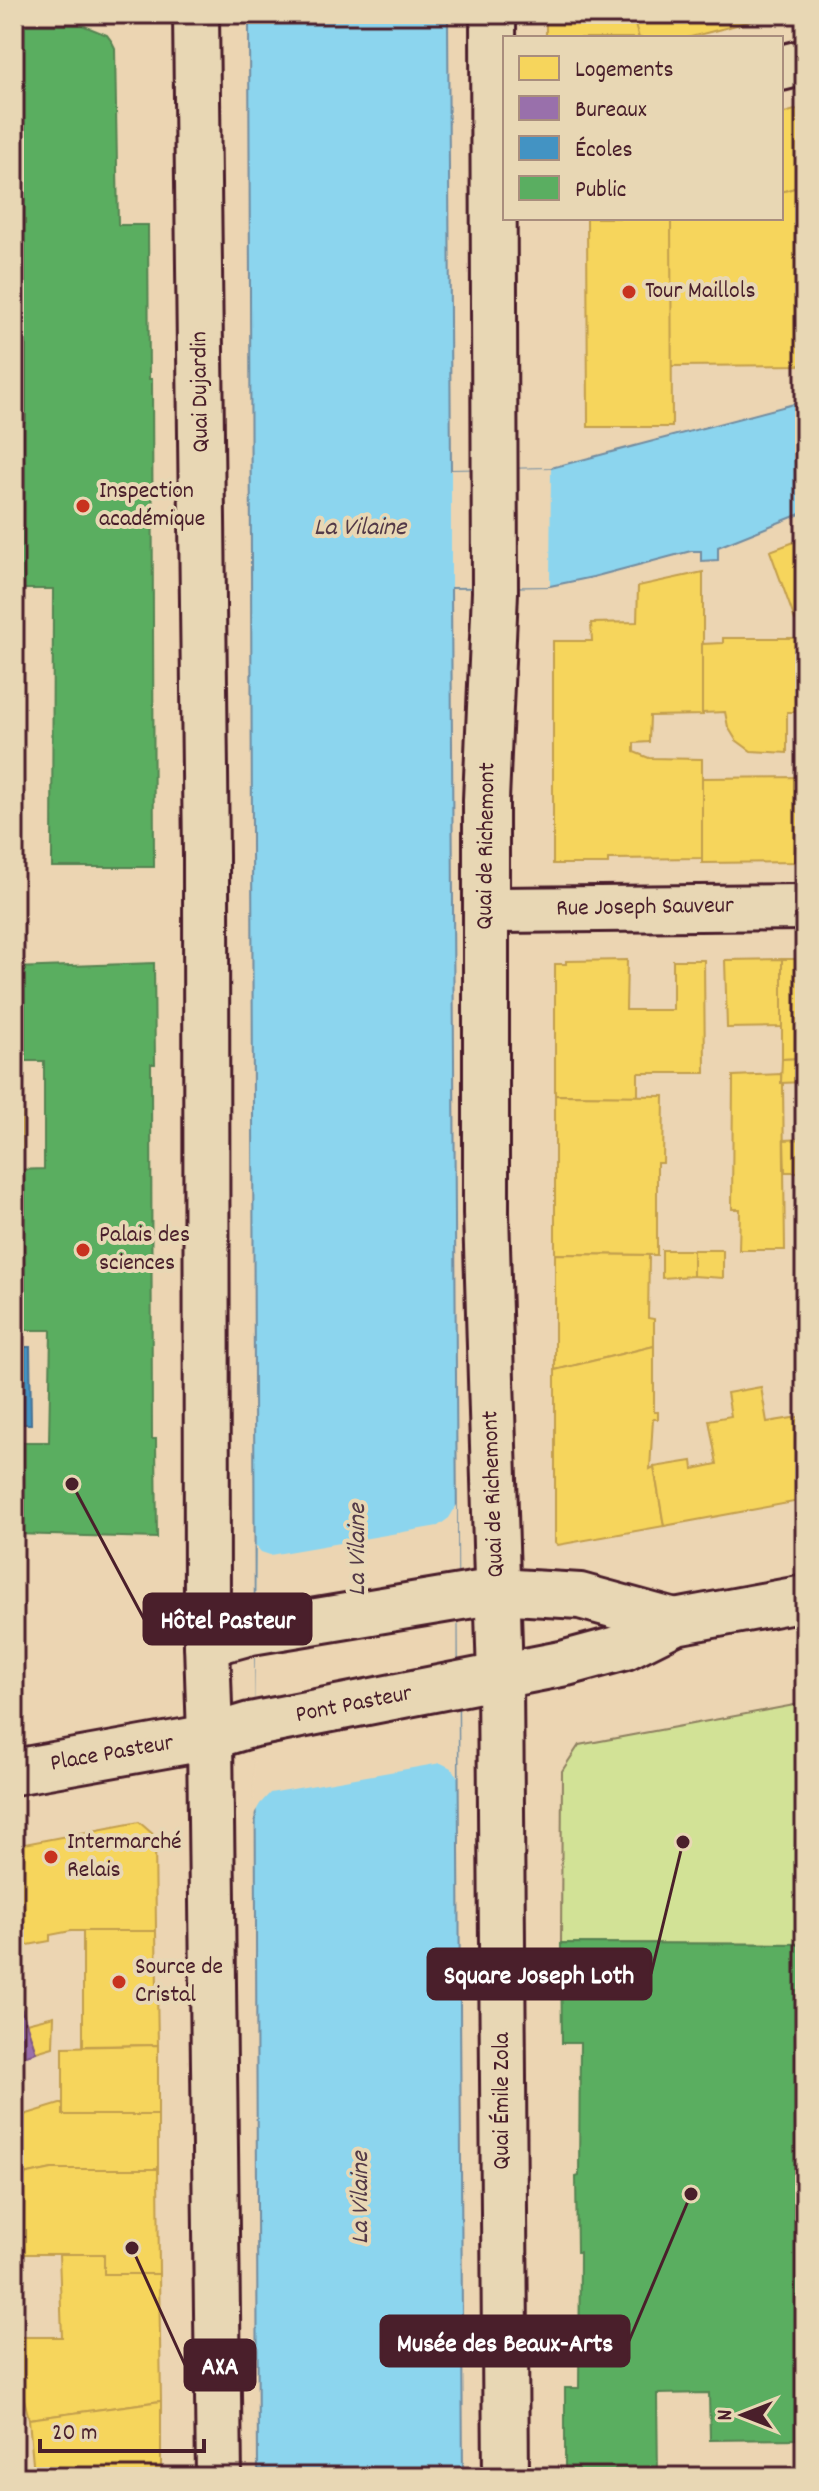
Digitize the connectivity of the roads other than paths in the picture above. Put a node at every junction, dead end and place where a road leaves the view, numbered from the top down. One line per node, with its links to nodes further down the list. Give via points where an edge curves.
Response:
1 (196, 14): 11 (main road, Quai Dujardin)
2 (493, 14): 5 (main road, Quai de Richemont)
3 (805, 62): 4 (main road)
4 (783, 68)
5 (498, 129): 7 (main road, Quai de Richemont, via 495,592)
6 (805, 907): 7 (main road, Rue Joseph Sauveur)
7 (486, 910): 8 (main road, Quai de Richemont)
8 (480, 1594): 10 (main road, via 580,1596); 11 (main road); 12 (main road, Quai de Richemont)
9 (805, 1598): 10 (main road)
10 (675, 1622): 12 (main road, Pont Pasteur, via 625,1647)
11 (207, 1644): 13 (main road, Quai Dujardin)
12 (481, 1681): 13 (main road, Pont Pasteur); 16 (main road, Quai Émile Zola)
13 (230, 1731): 14 (main road, Place Pasteur); 15 (main road, Quai Dujardin)
14 (14, 1772)
15 (219, 2477)
16 (506, 2477)

